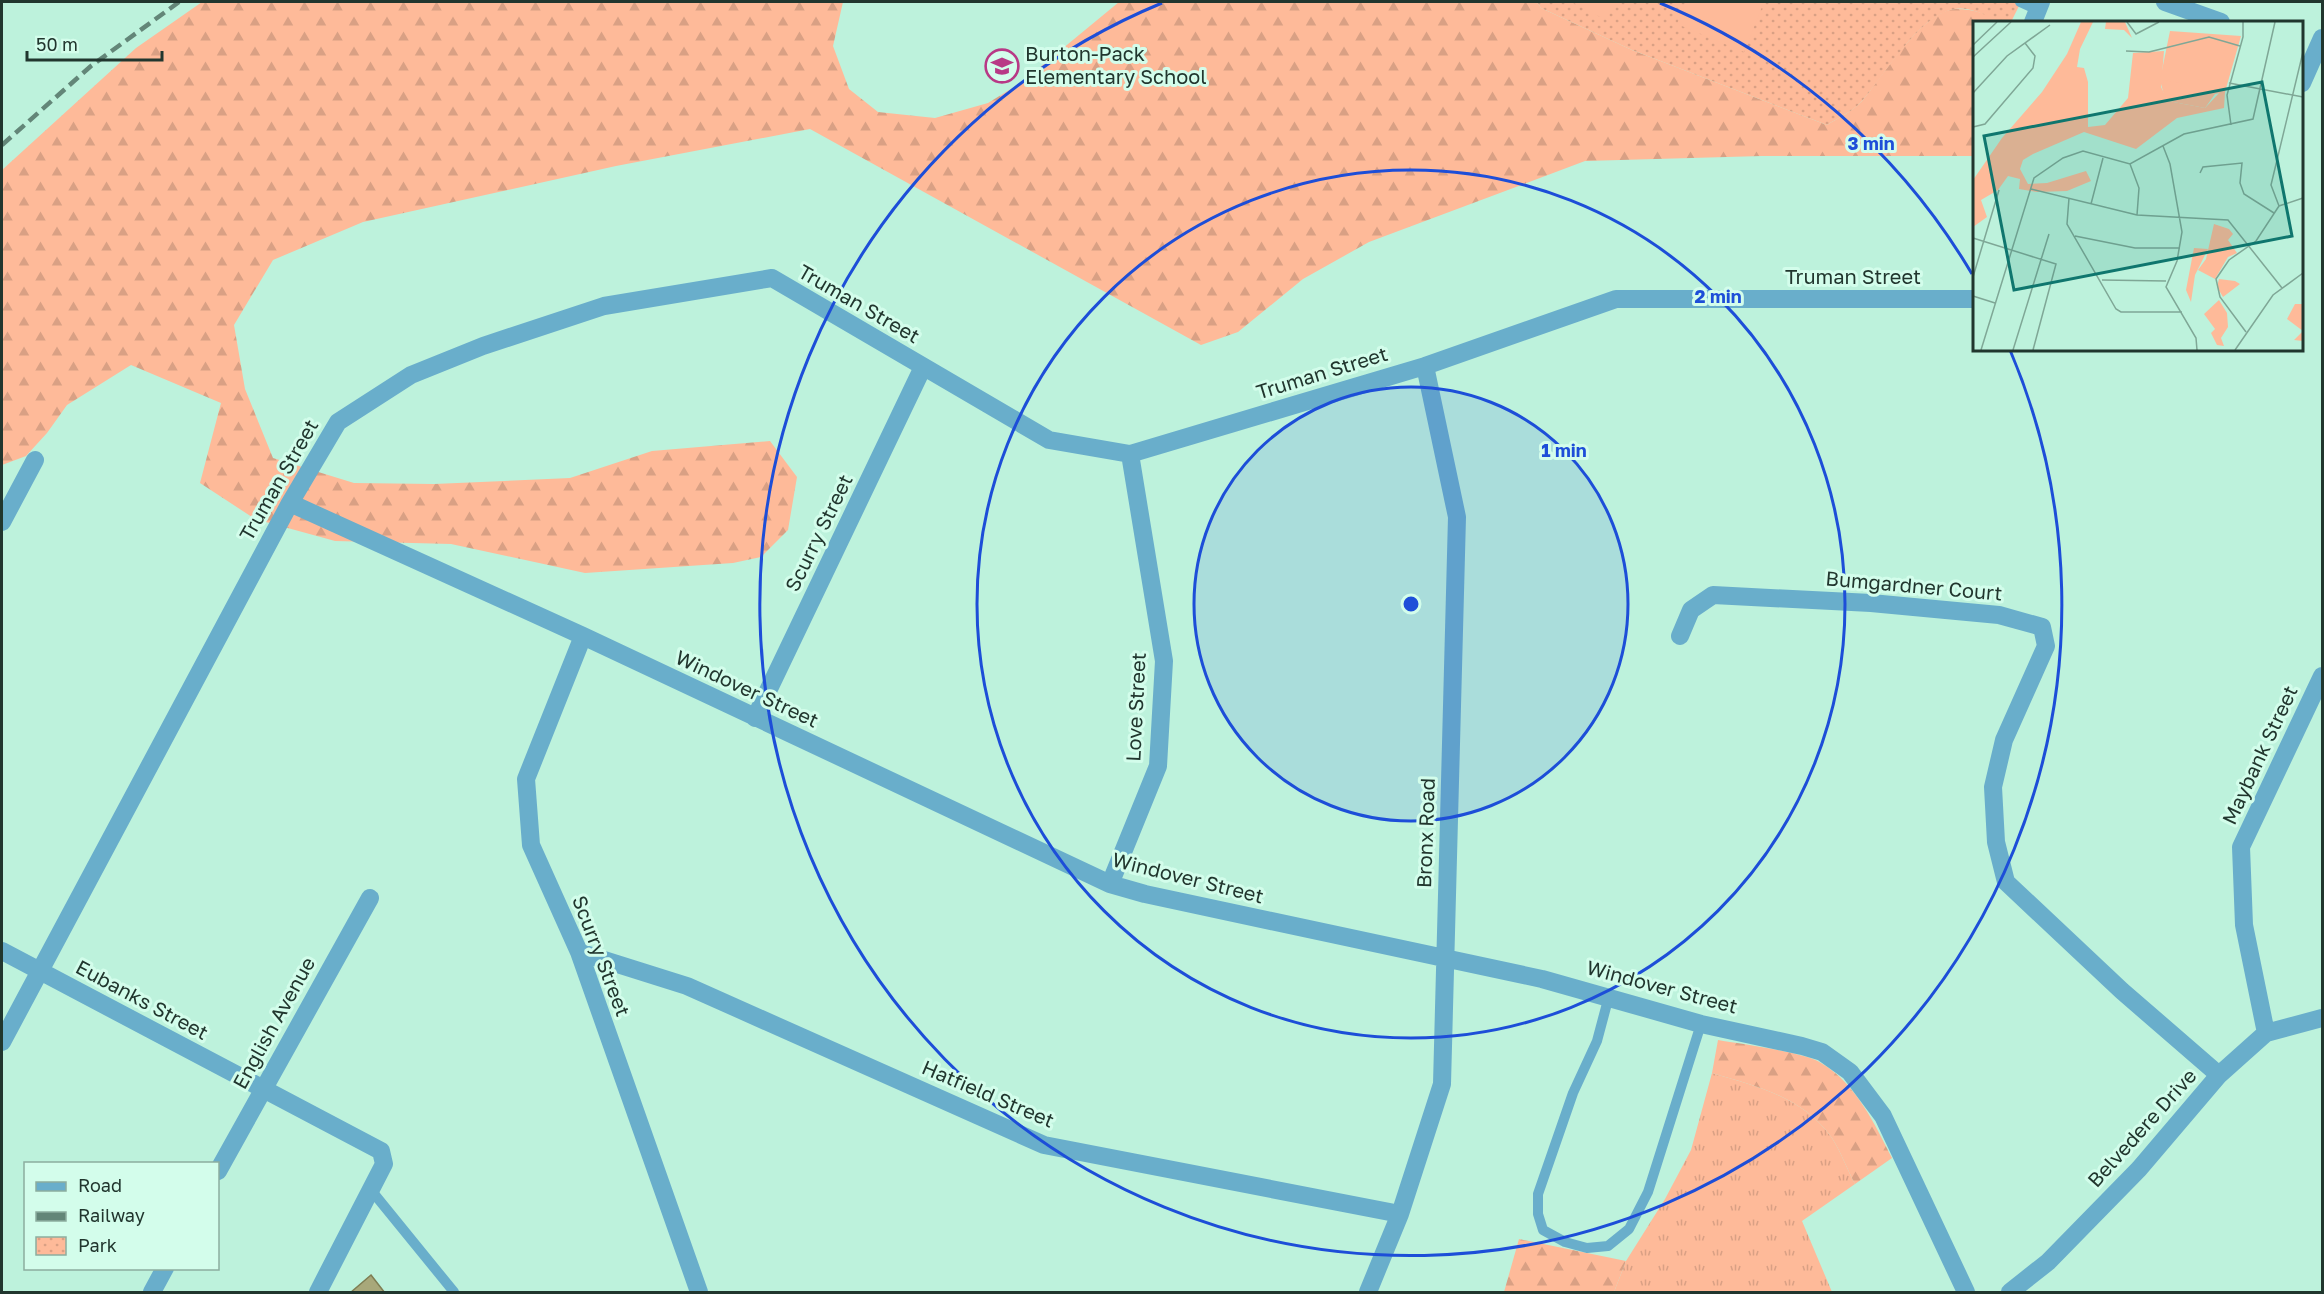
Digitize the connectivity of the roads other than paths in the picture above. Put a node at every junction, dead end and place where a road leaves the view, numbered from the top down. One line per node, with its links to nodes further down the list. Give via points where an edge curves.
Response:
1 (2020, 2): 3 (lane)
2 (2166, 2): 4 (street)
3 (2038, 11)
4 (2218, 21)
5 (2322, 38): 6 (street)
6 (2313, 58): 7 (street)
7 (2303, 79)
8 (1973, 299): 9 (street, Truman Street, via 1616,298)
9 (1425, 366): 11 (street, Truman Street); 23 (street, Bronx Road, via 1457,517)
10 (923, 367): 11 (street, Truman Street, via 1049,440); 13 (street, Truman Street, via 772,279 604,306 483,346 411,375 338,422); 18 (street, Scurry Street)
11 (1130, 454): 19 (street, Love Street, via 1164,661 1158,765)
12 (35, 460): 14 (street)
13 (290, 503): 15 (street, Windover Street); 24 (street, Truman Street)
14 (2, 522)
15 (583, 636): 18 (street, Windover Street); 22 (street, Scurry Street, via 526,778 531,845)
16 (1680, 636): 30 (street, Bumgardner Court, via 1691,610 1713,595 1871,603 1999,615 2042,627 2046,646 2004,740 1993,787 1996,842 2006,882)
17 (2322, 676): 28 (street, Maybank Street, via 2241,847 2244,925)
18 (755, 718): 19 (street, Windover Street)
19 (1110, 884): 23 (street, Windover Street)
20 (370, 898): 31 (street, English Avenue)
21 (2, 951): 24 (street, Eubanks Street)
22 (579, 952): 34 (street, Hatfield Street, via 687,986 1044,1145); 39 (street, Scurry Street)
23 (1445, 958): 25 (street, Windover Street); 34 (street, Bronx Road, via 1442,1084)
24 (39, 971): 29 (street, Truman Street); 31 (street, Eubanks Street)
25 (1609, 996): 27 (street, Windover Street); 27 (lane, via 1597,1041 1574,1093 1539,1194 1538,1214 1543,1230 1565,1242 1587,1248 1608,1245 1629,1229 1648,1192)
26 (2322, 1018): 28 (street, Belvedere Drive)
27 (1701, 1024): 41 (street, Windover Street, via 1802,1046 1822,1053 1850,1072 1883,1116)
28 (2266, 1033): 30 (street, Belvedere Drive)
29 (2, 1042)
30 (2219, 1075): 42 (street, Belvedere Drive, via 2139,1169 2048,1262)
31 (262, 1089): 32 (street, English Avenue); 33 (street, Eubanks Street, via 381,1151 384,1164)
32 (219, 1170)
33 (371, 1190): 37 (street, Eubanks Street); 38 (lane)
34 (1400, 1214): 40 (street, Bronx Road)
35 (164, 1270): 36 (street)
36 (152, 1293)
37 (318, 1293)
38 (454, 1293)
39 (699, 1293)
40 (1368, 1293)
41 (1966, 1293)
42 (2010, 1293)

